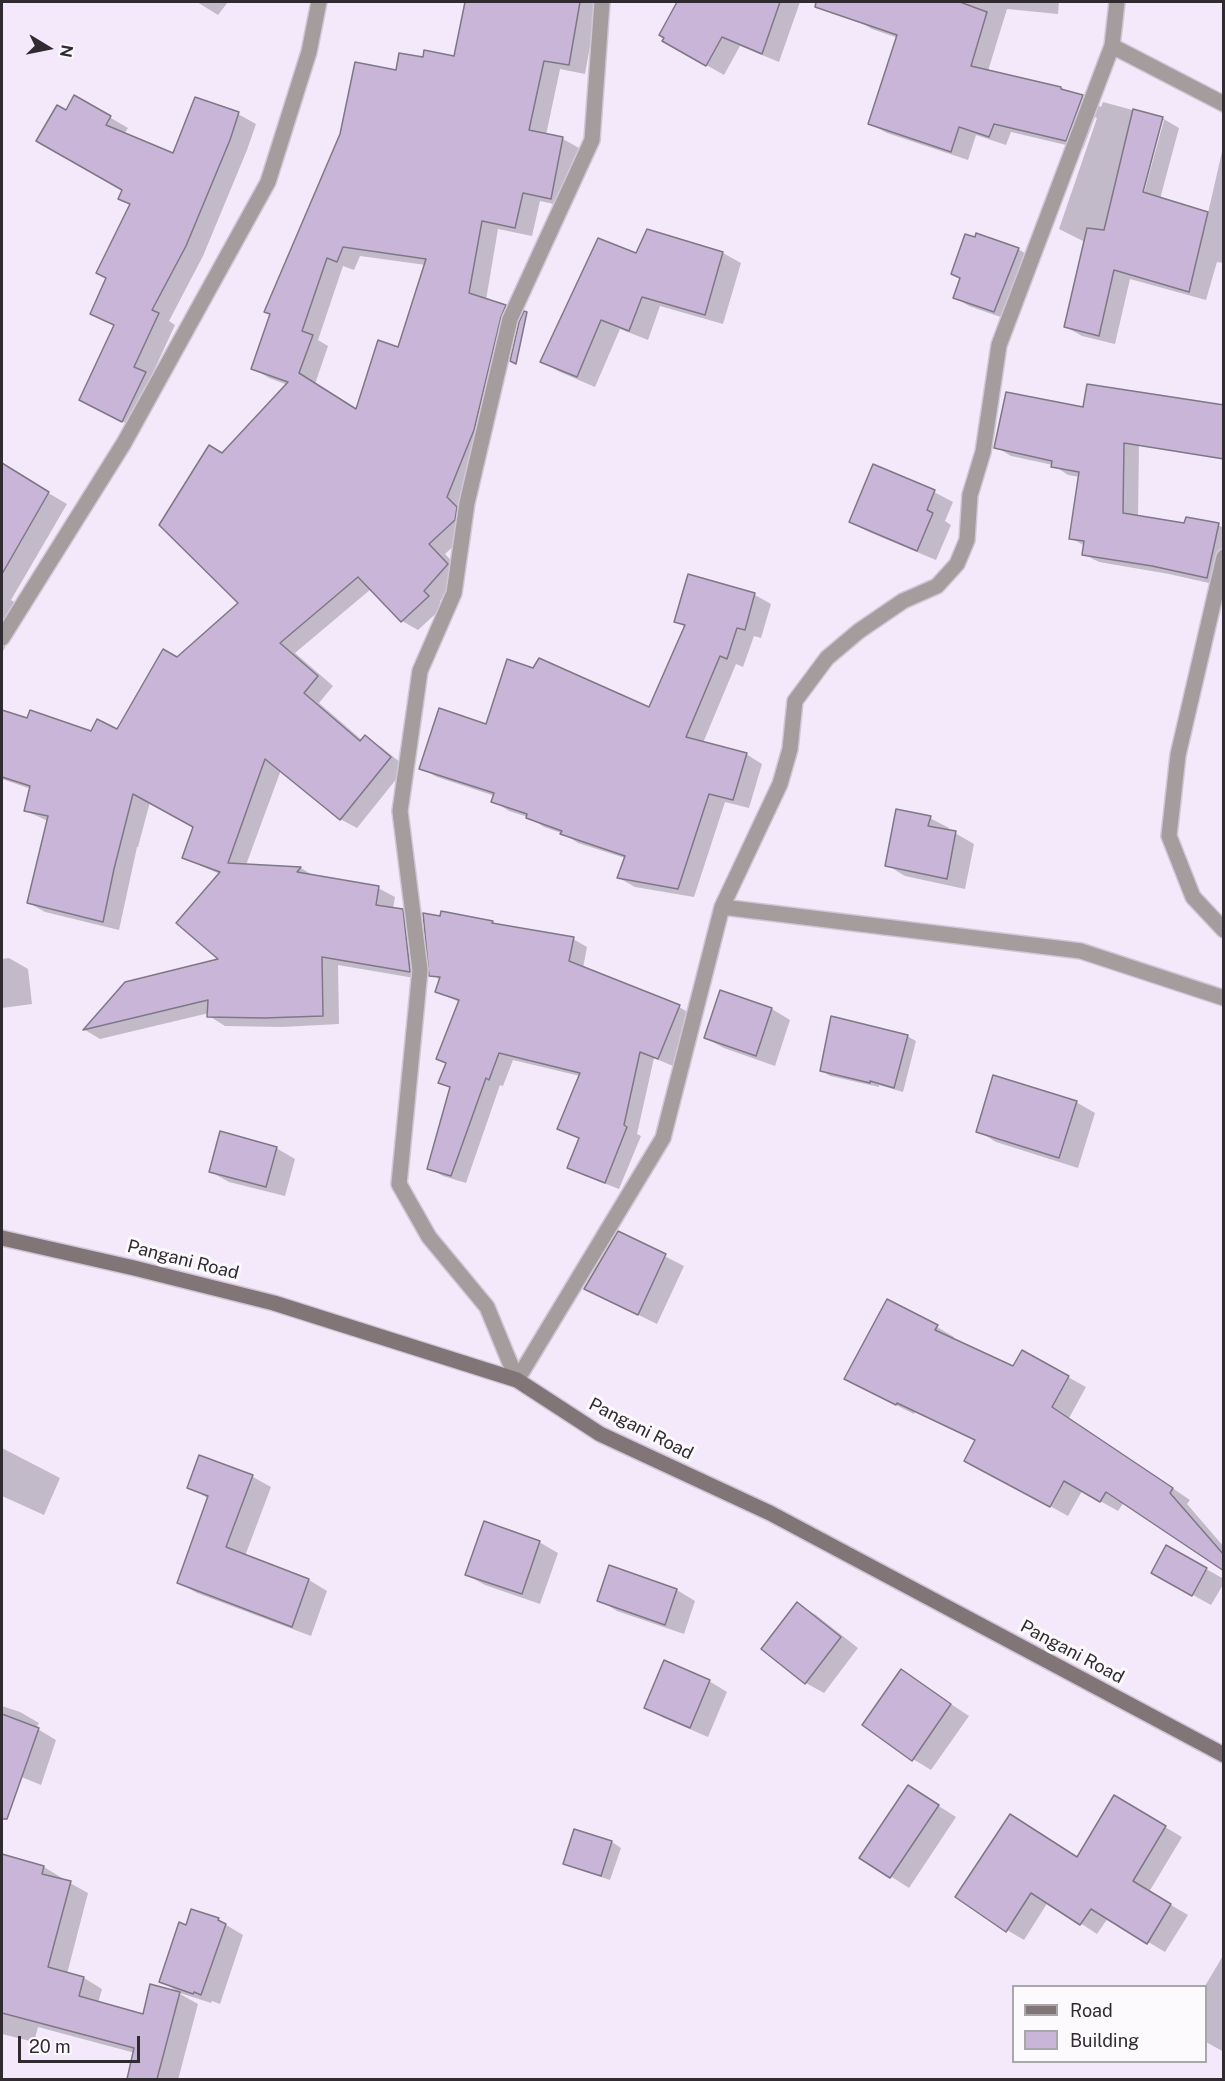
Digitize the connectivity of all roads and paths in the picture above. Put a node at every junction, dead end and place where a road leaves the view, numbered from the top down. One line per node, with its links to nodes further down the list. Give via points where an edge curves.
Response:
1 (319, 2): 7 (street, via 309,52 268,182 124,443)
2 (602, 2): 12 (street, via 592,140 510,319 467,503 454,593 420,671 400,811 420,970 399,1184 429,1237 487,1307)
3 (1117, 2): 4 (street)
4 (1112, 46): 5 (street); 8 (street, via 999,345 983,452 970,495 967,540 957,564 937,586 903,601 826,658 795,701 790,749 780,784)
5 (1224, 104)
6 (1224, 557): 9 (street, via 1178,755 1169,836 1193,897)
7 (2, 639)
8 (722, 907): 10 (street, via 1081,951); 12 (street, via 663,1138)
9 (1224, 930)
10 (1224, 998)
11 (2, 1238): 12 (main road, Pangani Road, via 274,1303)
12 (517, 1380): 13 (main road, Pangani Road, via 600,1434 770,1513)
13 (1224, 1755)

